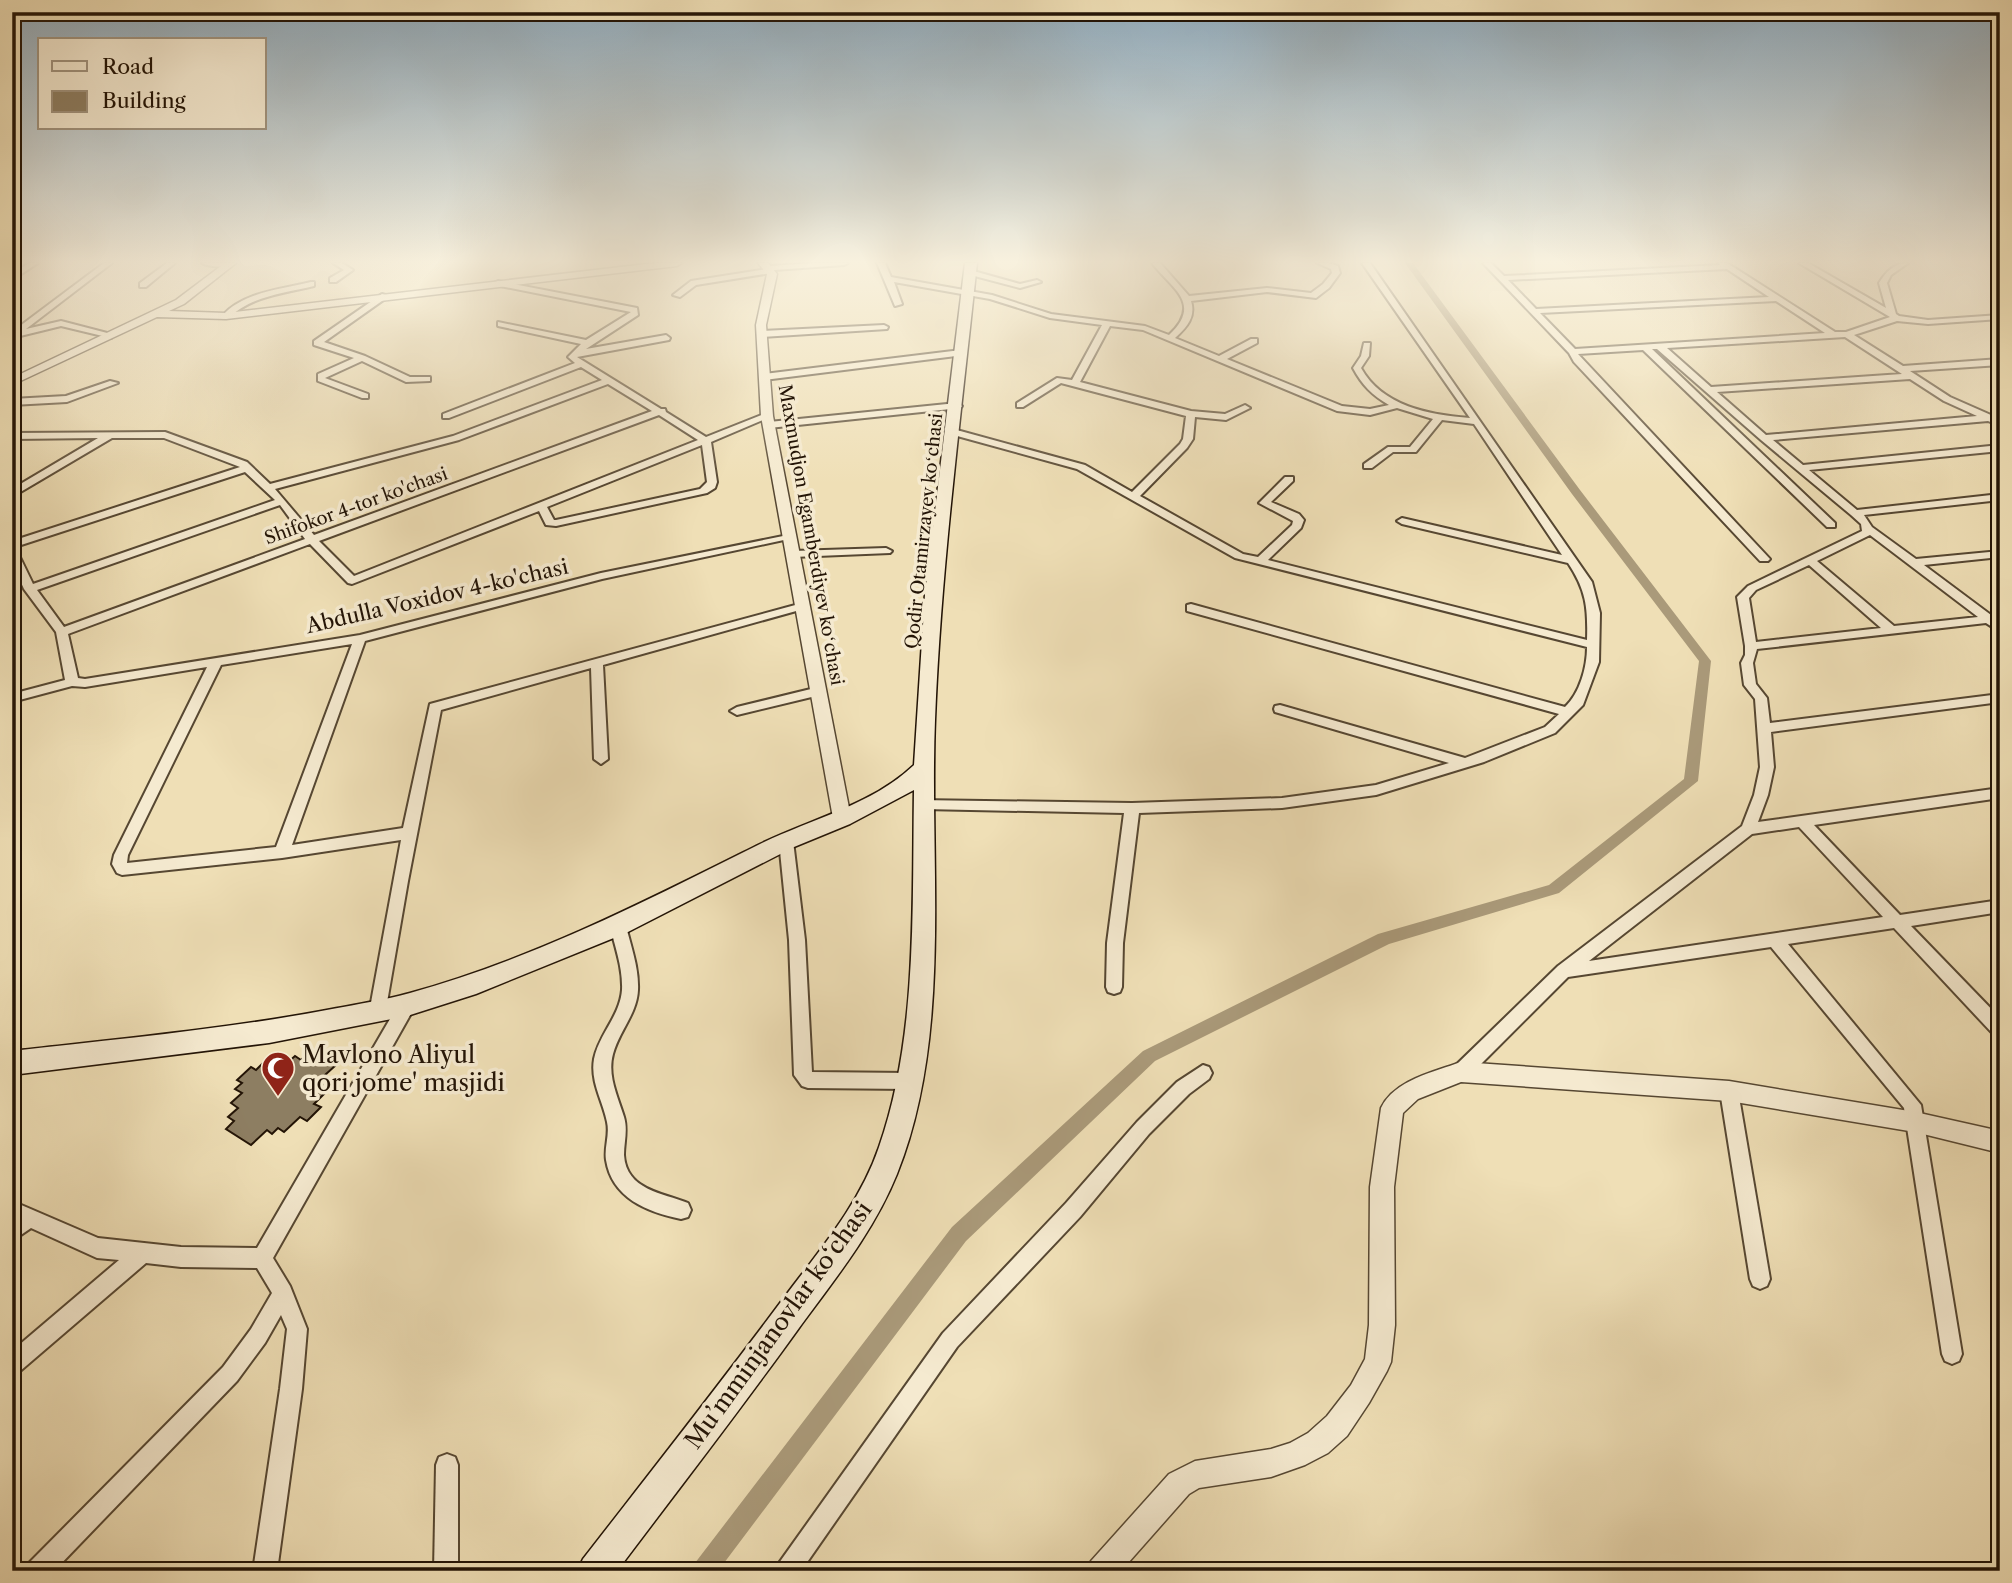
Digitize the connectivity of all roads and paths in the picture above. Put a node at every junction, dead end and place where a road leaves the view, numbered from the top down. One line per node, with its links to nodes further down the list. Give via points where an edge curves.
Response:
1 (106, 337): 31 (street)
2 (326, 337): 22 (street, via 317,343)
3 (559, 337): 16 (street)
4 (596, 337): 16 (street)
5 (761, 337): 28 (street, Maxmudjon Egamberdiyev koʻchasi)
6 (963, 337): 21 (main road, Qodir Otamirzayev koʻchasi)
7 (1100, 337): 33 (street)
8 (1167, 337): 14 (street)
9 (1418, 337): 49 (street)
10 (1559, 337): 19 (street)
11 (1803, 337): 18 (street)
12 (1851, 337): 26 (street)
13 (666, 338): 20 (street)
14 (1170, 338): 23 (street)
15 (1254, 341): 23 (street)
16 (587, 343): 20 (street)
17 (1367, 345): 38 (street, via 1358,372)
18 (1652, 346): 19 (street); 34 (street); 69 (street)
19 (1573, 352): 77 (street)
20 (575, 353): 25 (street, via 572,358)
21 (961, 353): 28 (street); 39 (main road, Qodir Otamirzayev koʻchasi)
22 (362, 358): 29 (street, via 409,380); 35 (street, via 321,379)
23 (1220, 359): 38 (street, via 1327,405 1370,412)
24 (2000, 362): 26 (street)
25 (583, 363): 30 (street); 45 (street)
26 (1900, 369): 27 (street)
27 (1911, 376): 34 (street); 43 (street)
28 (764, 377): 48 (street, Maxmudjon Egamberdiyev koʻchasi)
29 (427, 379)
30 (610, 380): 41 (street); 61 (street, via 456,438)
31 (12, 382)
32 (113, 383): 36 (street, via 67,399)
33 (1075, 383): 37 (street, via 1056,380); 44 (street)
34 (1709, 390): 54 (street)
35 (365, 396)
36 (12, 402)
37 (1020, 405)
38 (1398, 405): 47 (street)
39 (957, 406): 48 (street); 51 (main road, Qodir Otamirzayev koʻchasi)
40 (1245, 408): 44 (street, via 1226,417)
41 (662, 411): 55 (street); 72 (street, Shifokor 4-tor ko'chasi)
42 (2000, 411): 43 (street)
43 (1972, 413): 46 (street)
44 (1191, 414): 63 (street, via 1184,446)
45 (446, 416)
46 (1989, 418): 50 (street); 54 (street)
47 (1437, 419): 49 (street); 57 (street, via 1413,450 1391,449)
48 (768, 421): 55 (street); 71 (street, Maxmudjon Egamberdiyev koʻchasi)
49 (1475, 421): 78 (street)
50 (2000, 423)
51 (954, 432): 63 (street, via 1081,467); 104 (main road, Qodir Otamirzayev koʻchasi, via 934,594)
52 (12, 436): 53 (street)
53 (110, 436): 58 (street, via 165,435); 62 (street)
54 (1764, 438): 59 (street)
55 (706, 442): 66 (street); 66 (street, via 712,482 703,491 556,523 550,523)
56 (2000, 447): 59 (street)
57 (1368, 466)
58 (247, 468): 61 (street); 73 (street)
59 (1800, 468): 67 (street)
60 (1289, 479): 80 (street, via 1264,503 1293,514 1299,522)
61 (268, 488): 65 (street)
62 (12, 494)
63 (1135, 495): 80 (street, via 1227,551)
64 (2000, 497): 67 (street)
65 (282, 501): 72 (street); 82 (street)
66 (542, 507): 72 (street, via 352,581)
67 (1855, 513): 70 (street)
68 (1402, 521): 78 (street)
69 (1831, 525)
70 (1868, 528): 79 (street, via 1866,535); 81 (street)
71 (789, 536): 75 (street, Maxmudjon Egamberdiyev koʻchasi); 89 (street, Abdulla Voxidov 4-ko'chasi, via 601,576)
72 (313, 541): 88 (street, Shifokor 4-tor ko'chasi)
73 (12, 547): 82 (street)
74 (886, 551): 75 (street)
75 (793, 554): 83 (street, Maxmudjon Egamberdiyev koʻchasi)
76 (2000, 554): 81 (street)
77 (1764, 559)
78 (1573, 561): 90 (street, via 1591,598)
79 (1811, 561): 87 (street); 91 (street, via 1745,592)
80 (1259, 562): 90 (street)
81 (1914, 563): 85 (street)
82 (30, 589): 88 (street)
83 (803, 606): 93 (street); 95 (street, Maxmudjon Egamberdiyev koʻchasi)
84 (1191, 608): 100 (street)
85 (1994, 618): 86 (street); 87 (street)
86 (2000, 628)
87 (1891, 630): 91 (street)
88 (62, 632): 94 (street)
89 (360, 639): 92 (street, Abdulla Voxidov 4-ko'chasi); 113 (street)
90 (1594, 645): 100 (street, via 1593,662 1578,702)
91 (1751, 646): 101 (street, via 1747,663 1760,698)
92 (216, 662): 94 (street, Abdulla Voxidov 4-ko'chasi); 113 (street, via 119,864 130,870)
93 (597, 664): 102 (street); 111 (street, via 435,707)
94 (72, 682): 96 (street, Abdulla Voxidov 4-ko'chasi)
95 (819, 691): 99 (street); 108 (street, Maxmudjon Egamberdiyev koʻchasi)
96 (12, 698)
97 (2000, 698): 101 (street)
98 (1280, 709): 103 (street)
99 (737, 711)
100 (1569, 712): 103 (street, via 1550,730)
101 (1764, 729): 110 (street, via 1765,781)
102 (601, 760)
103 (1466, 763): 107 (street, via 1376,790 1282,803)
104 (924, 768): 106 (main road, Qodir Otamirzayev koʻchasi); 108 (main road, via 904,787)
105 (2000, 793): 109 (street)
106 (923, 804): 107 (street); 126 (main road, Mu’mminjanovlar ko‘chasi, via 923,977)
107 (1132, 808): 119 (street)
108 (842, 818): 112 (main road)
109 (1802, 821): 110 (street); 115 (street)
110 (1748, 829): 118 (street)
111 (409, 833): 113 (street); 121 (street)
112 (786, 841): 116 (main road); 126 (street, via 797,940 803,1075 807,1080)
113 (282, 852)
114 (2000, 906): 115 (street)
115 (1897, 922): 117 (street); 122 (street)
116 (618, 926): 120 (main road, via 476,984); 130 (street, via 630,988 622,1023 605,1049 602,1073 616,1122 615,1159 635,1194 656,1206)
117 (1775, 940): 118 (street); 128 (street, via 1908,1098)
118 (1564, 971): 124 (street)
119 (1114, 987)
120 (407, 1005): 121 (main road); 134 (street)
121 (378, 1008): 123 (main road, via 269,1032)
122 (2000, 1030)
123 (12, 1063)
124 (1461, 1072): 127 (street); 145 (street, via 1410,1092 1392,1108 1382,1187 1378,1363 1337,1426 1295,1455 1195,1475 1179,1484)
125 (1203, 1073): 144 (street, via 1143,1128 950,1340)
126 (909, 1081): 143 (main road, Mu’mminjanovlar ko‘chasi, via 891,1154 859,1221)
127 (1729, 1091): 128 (street); 135 (street)
128 (1915, 1122): 129 (street); 137 (street)
129 (2000, 1142)
130 (681, 1210)
131 (20, 1214): 132 (street); 133 (street, via 97,1248)
132 (12, 1231)
133 (141, 1254): 134 (street); 138 (street)
134 (262, 1258): 136 (street)
135 (1760, 1279)
136 (283, 1293): 140 (street, via 230,1374); 141 (street, via 297,1329 297,1346)
137 (1952, 1354)
138 (12, 1365)
139 (447, 1465): 142 (street)
140 (37, 1571)
141 (265, 1571)
142 (446, 1571)
143 (595, 1571)
144 (787, 1571)
145 (1101, 1571)

